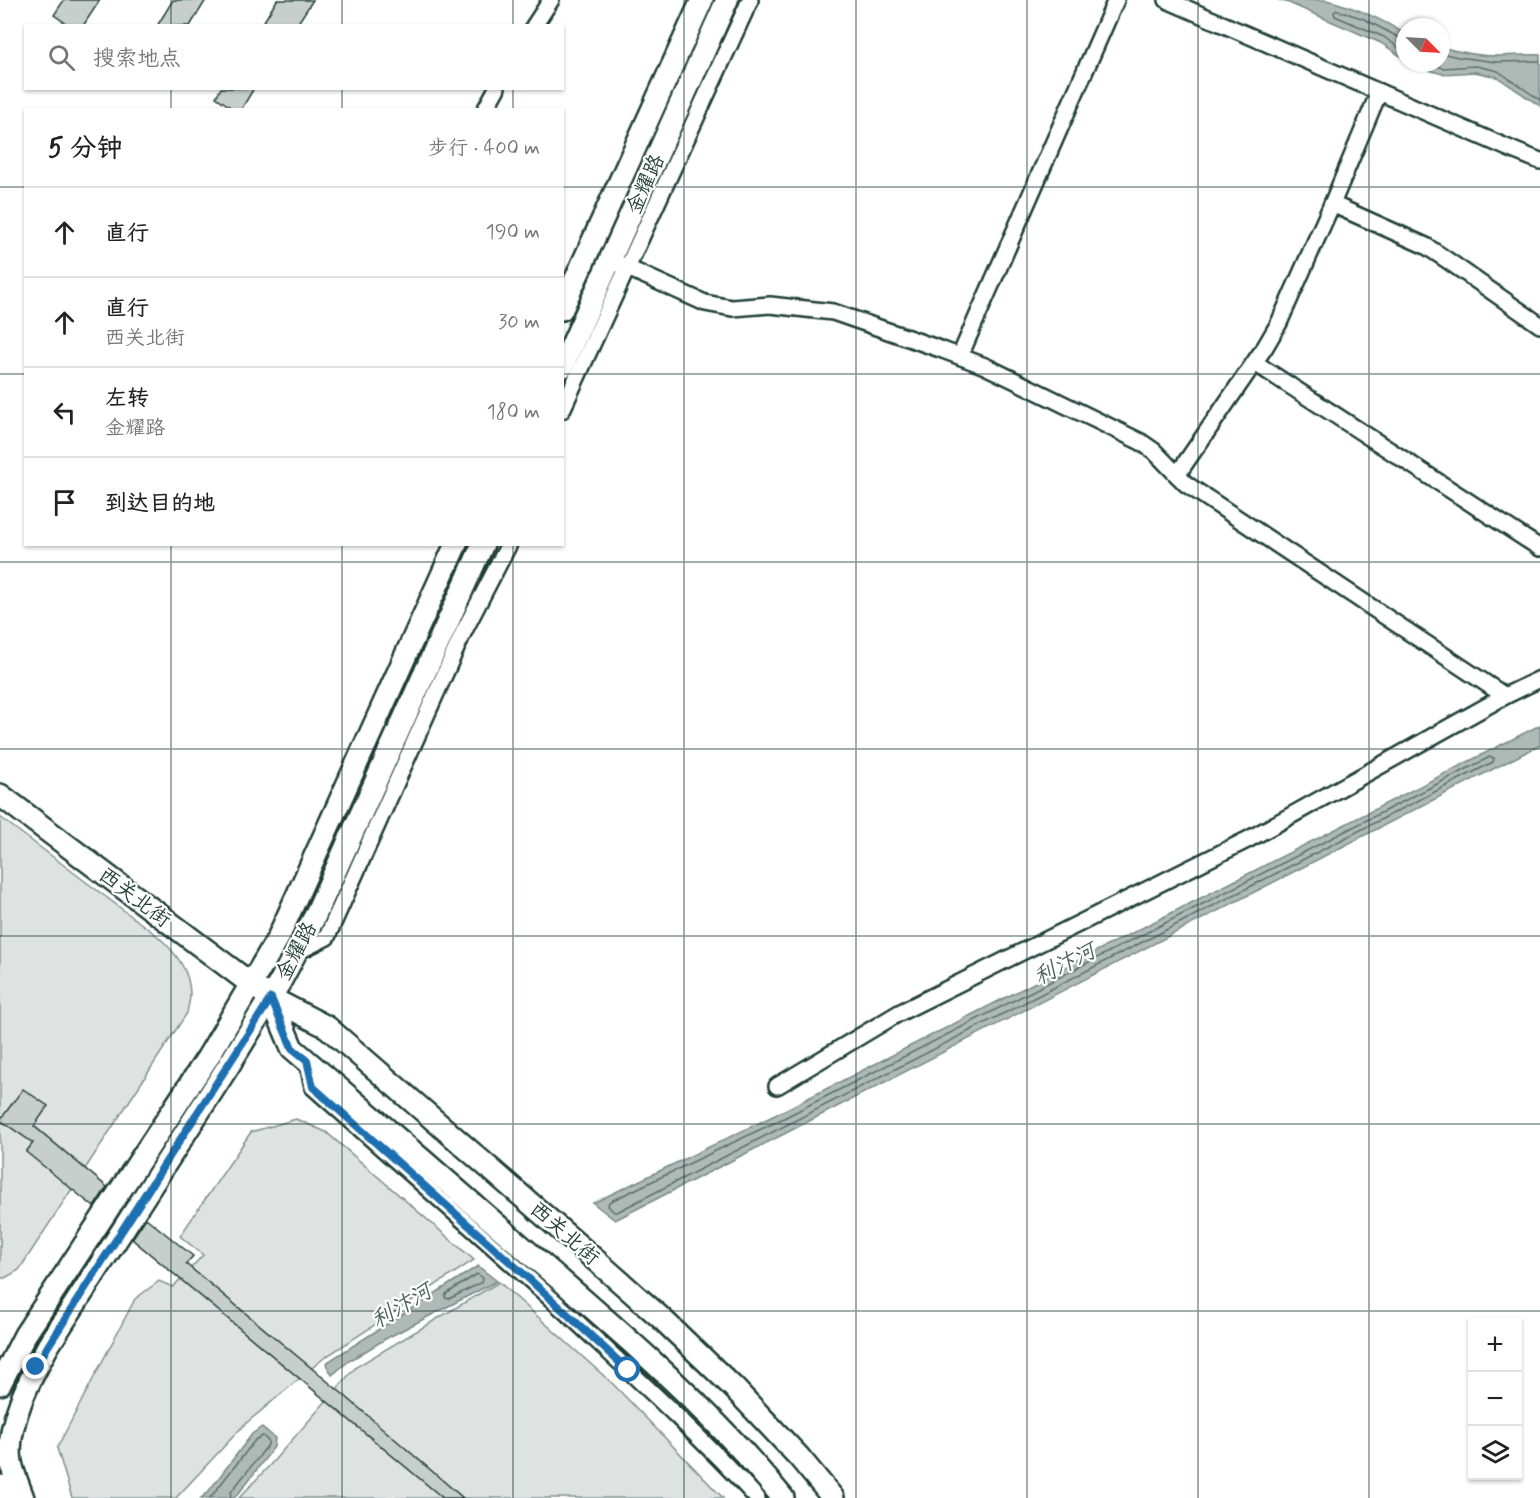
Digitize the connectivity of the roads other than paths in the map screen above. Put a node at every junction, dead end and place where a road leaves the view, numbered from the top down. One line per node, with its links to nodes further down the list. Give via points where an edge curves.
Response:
1 (551, 0): 7 (street)
2 (702, 0): 14 (main road, 金耀路)
3 (728, 0): 13 (main road, 金耀路)
4 (750, 0): 13 (street)
5 (1116, 0): 16 (street)
6 (1167, 0): 9 (street)
7 (535, 24)
8 (496, 90): 10 (street)
9 (1379, 92): 11 (street); 12 (street)
10 (486, 108)
11 (1540, 161)
12 (1332, 204): 15 (street, via 1426,246); 18 (street, via 1279,323)
13 (619, 264): 16 (street, via 705,303 732,308 770,305 833,312); 17 (main road, 金耀路); 19 (street)
14 (564, 305)
15 (1540, 325)
16 (960, 356): 20 (street, via 1141,442)
17 (564, 363)
18 (1255, 363): 20 (street); 24 (street)
19 (564, 405)
20 (1177, 475): 26 (street)
21 (455, 546): 29 (main road, 金耀路, via 287,920)
22 (482, 546): 28 (main road, 金耀路)
23 (508, 546): 28 (street, via 464,631 327,937)
24 (1540, 548)
25 (1540, 679): 26 (street)
26 (1505, 696): 32 (street, via 1249,839 899,1013)
27 (0, 795): 29 (main road, 西关北街)
28 (296, 953): 30 (main road, 金耀路)
29 (251, 984): 30 (main road, 西关北街); 33 (main road, 金耀路, via 208,1057 26,1335)
30 (271, 998): 31 (main road, 西关北街, via 292,1048); 36 (main road, 金耀路, via 36,1367 10,1447); 39 (main road, 西关北街, via 327,1027 661,1318 734,1388)
31 (307, 1060): 37 (street, via 313,1087 628,1370); 38 (main road, 西关北街, via 635,1346 707,1414)
32 (777, 1086)
33 (0, 1384)
34 (0, 1486): 35 (main road)
35 (4, 1498)
36 (23, 1498)
37 (757, 1498)
38 (783, 1498)
39 (833, 1498)

